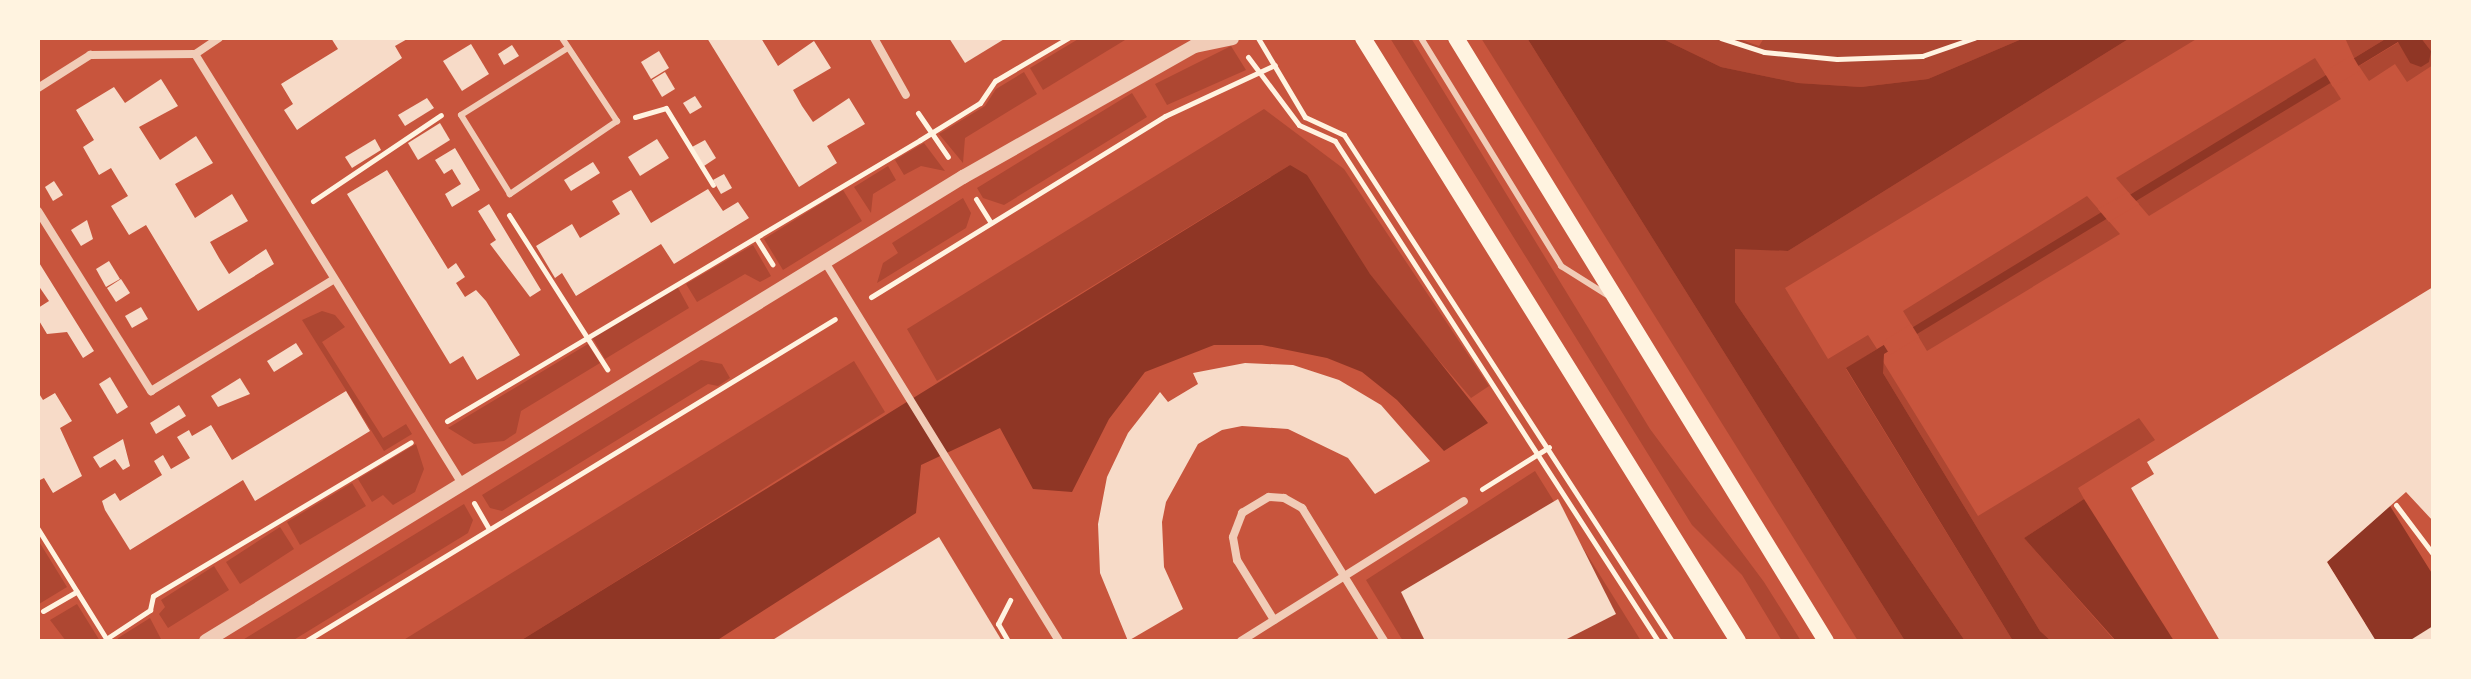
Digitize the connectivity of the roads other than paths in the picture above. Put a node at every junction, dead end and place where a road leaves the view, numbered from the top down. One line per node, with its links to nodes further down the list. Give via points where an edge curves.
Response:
1 (219, 38): 10 (street)
2 (562, 38): 9 (lane)
3 (874, 38): 12 (street)
4 (1232, 38): 8 (street)
5 (1363, 38): 25 (main road)
6 (1421, 38): 16 (lane, via 1561,266)
7 (1456, 38): 16 (main road)
8 (1196, 42): 14 (street)
9 (568, 48): 9 (lane, via 461,115 510,194 617,121)
10 (195, 54): 11 (street, via 90,55); 15 (street)
11 (38, 88)
12 (906, 95)
13 (38, 211): 15 (street, via 151,391)
14 (825, 262): 17 (street); 22 (street)
15 (333, 280): 17 (street)
16 (1617, 301): 26 (main road)
17 (461, 482): 21 (street)
18 (1464, 501): 19 (street)
19 (1345, 576): 20 (street); 20 (street, via 1302,508 1284,498 1256,502 1242,513 1233,537 1237,560); 24 (street)
20 (1274, 620): 23 (street)
21 (206, 641)
22 (1059, 641)
23 (1241, 641)
24 (1384, 641)
25 (1738, 641)
26 (1826, 641)

